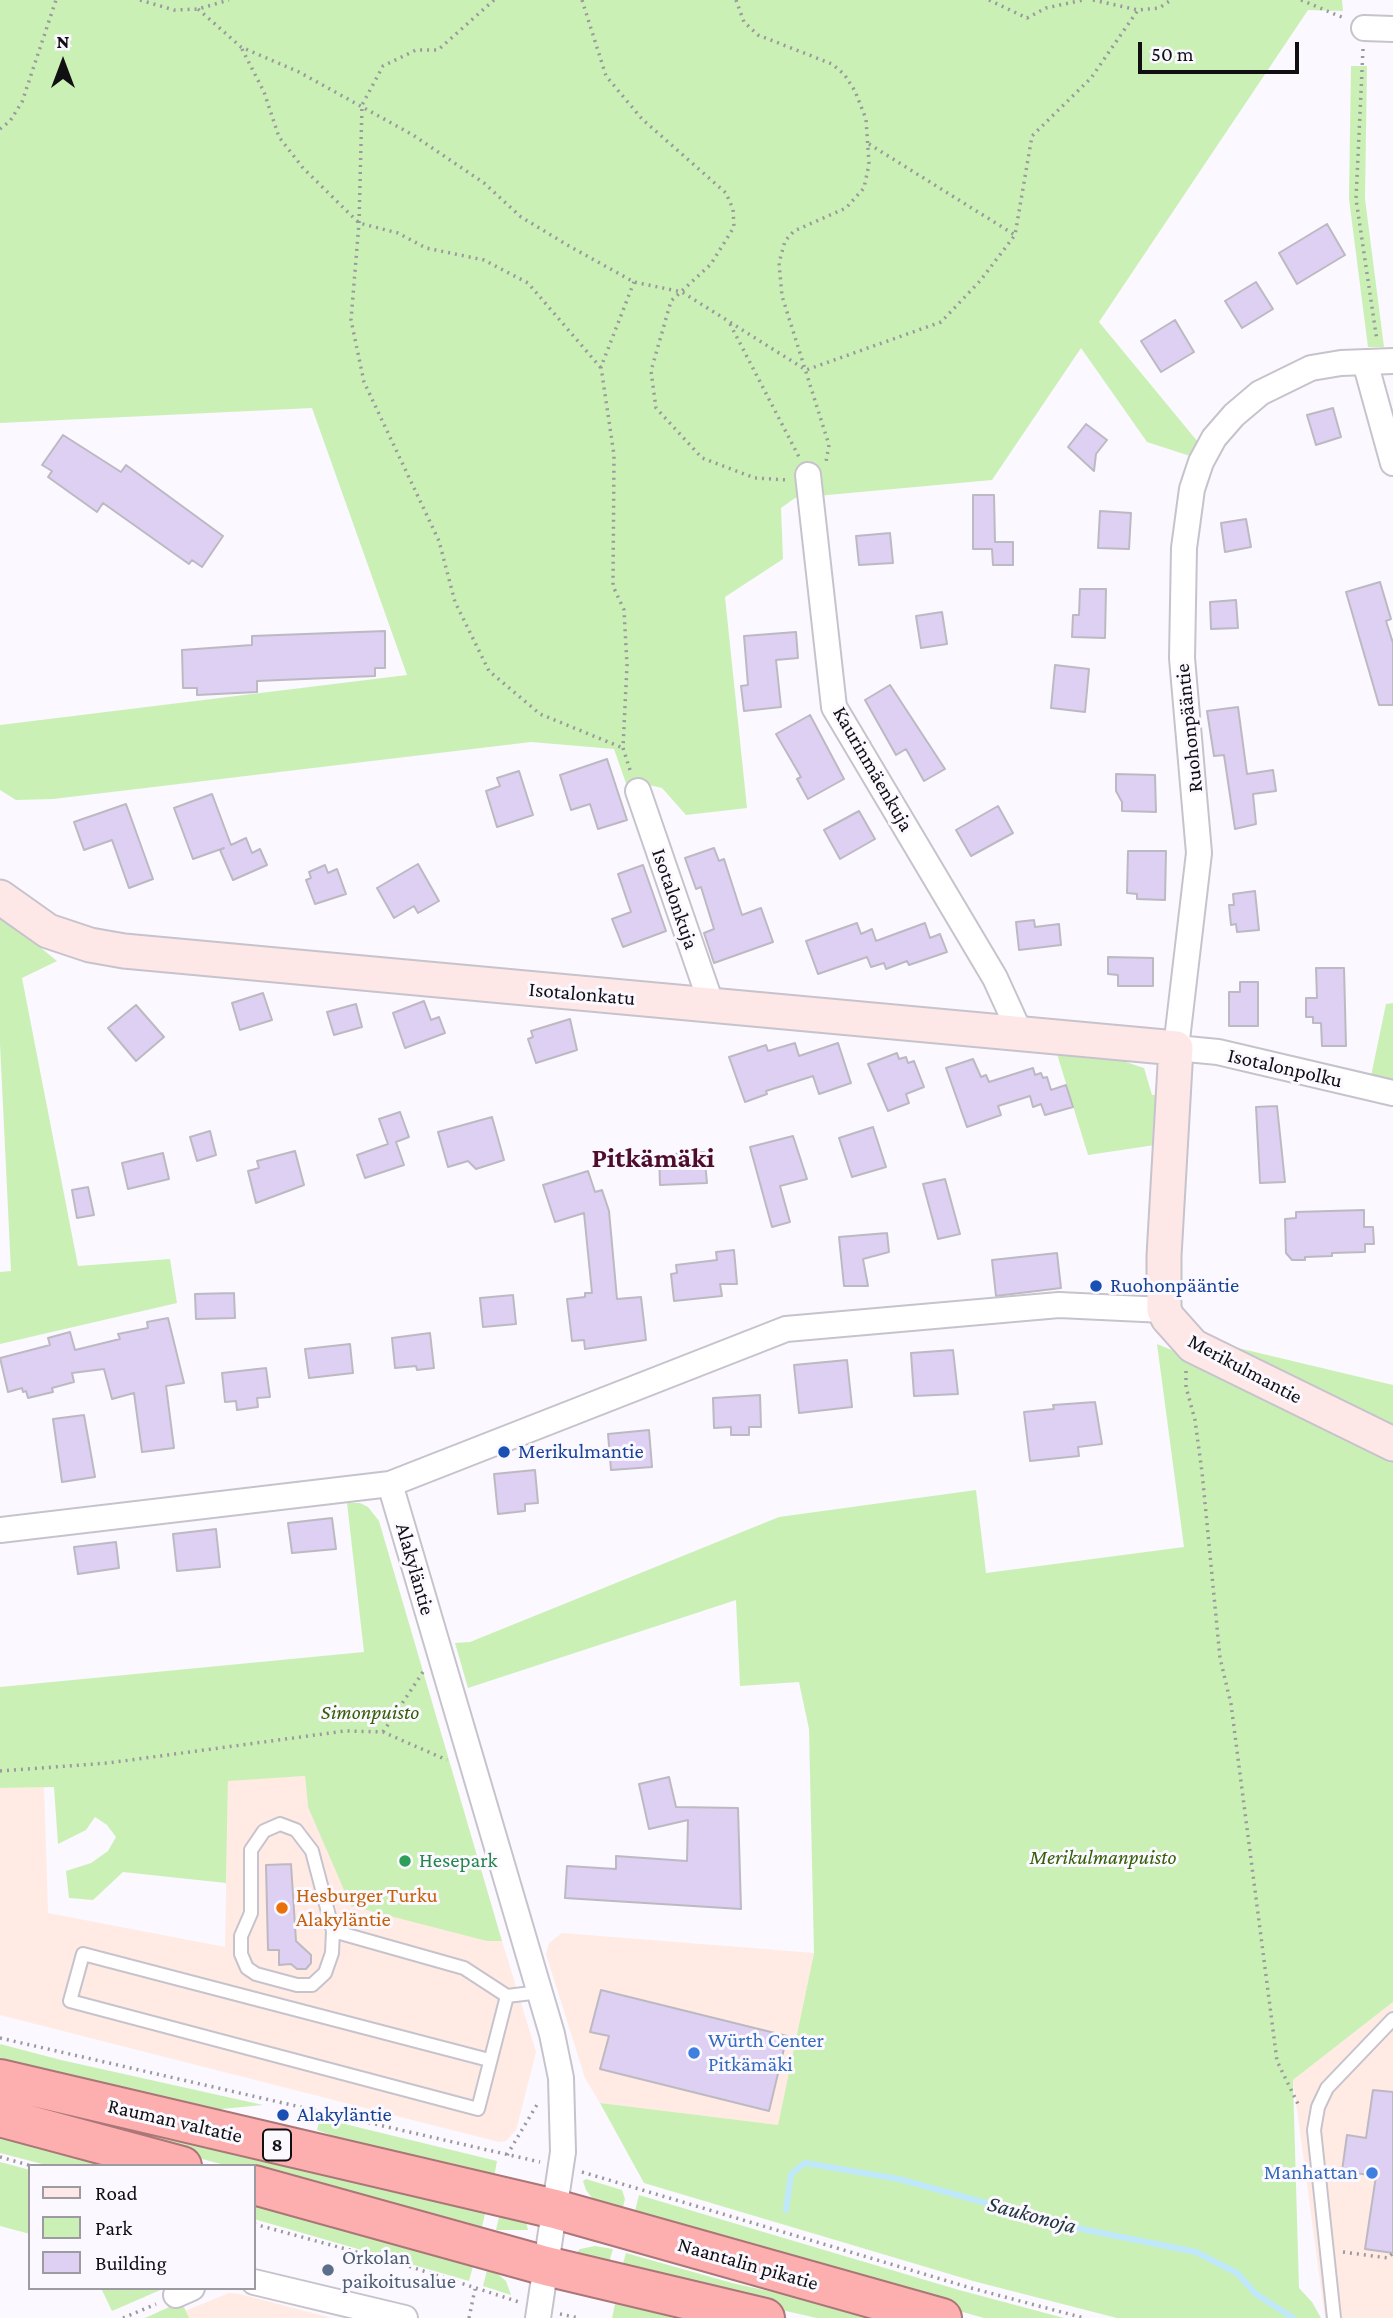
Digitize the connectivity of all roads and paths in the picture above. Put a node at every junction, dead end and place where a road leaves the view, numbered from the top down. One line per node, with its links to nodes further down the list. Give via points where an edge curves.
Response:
1 (56, 0): 18 (path, via 22,103)
2 (140, 0): 12 (path, via 174,10)
3 (229, 0): 12 (path)
4 (494, 0): 17 (path, via 438,50 416,50 383,66)
5 (582, 0): 23 (path, via 606,76 642,119 726,193 733,209 734,226 712,264)
6 (736, 0): 19 (path, via 744,22 758,35 832,64 844,74 866,119)
7 (989, 0): 8 (path, via 1027,18 1046,8)
8 (1083, 0)
9 (1093, 0): 13 (path)
10 (1171, 0): 13 (path, via 1159,8)
11 (1301, 0): 14 (path)
12 (198, 9): 16 (path)
13 (1138, 9): 21 (path, via 1091,78 1032,136)
14 (1364, 28): 15 (street); 25 (path, via 1356,199)
15 (1393, 29)
16 (241, 47): 17 (path); 20 (path, via 264,92 279,137 303,168)
17 (362, 105): 20 (path); 22 (path, via 484,183 521,216)
18 (0, 129)
19 (869, 144): 21 (path); 27 (path, via 867,179 857,199 794,231 782,250 782,296)
20 (359, 223): 26 (path, via 398,233 426,248 484,260 528,283); 30 (path, via 352,320 364,382 439,541 456,602 489,671 540,714)
21 (1015, 235): 27 (path, via 941,322)
22 (634, 282): 23 (path); 26 (path)
23 (682, 292): 24 (path); 29 (path, via 671,301 654,351 651,371 656,408 702,458 777,481)
24 (729, 322): 27 (path); 29 (path)
25 (1379, 362): 28 (street); 35 (street, Ruohonpääntie, via 1311,368 1260,394 1214,438 1192,489 1184,548 1182,658 1199,853)
26 (602, 369): 30 (path, via 614,455 613,586 624,610)
27 (806, 370): 29 (path, via 829,445 826,462)
28 (1391, 448)
29 (808, 475): 34 (street, Kaurinmäenkuja, via 834,707 995,978)
30 (622, 748): 31 (path)
31 (638, 791): 33 (street, Isotalonkuja)
32 (0, 897): 33 (street, Isotalonkatu, via 48,931 124,951)
33 (712, 1006): 34 (street, Isotalonkatu)
34 (1021, 1035): 35 (street, Isotalonkatu)
35 (1176, 1048): 36 (street, Isotalonpolku, via 1231,1055); 37 (street, Ruohonpääntie)
36 (1393, 1093)
37 (1164, 1310): 39 (street, Merikulmantie, via 1193,1346); 40 (street, via 1059,1305 786,1329)
38 (1187, 1365): 54 (path, via 1220,1658 1231,1704 1277,2061 1298,2104)
39 (1393, 1444)
40 (390, 1484): 41 (street); 42 (street, Alakyläntie)
41 (0, 1530)
42 (441, 1659): 43 (path, via 428,1665); 44 (street, Alakyläntie)
43 (383, 1732): 44 (path, via 458,1765); 45 (path, via 345,1731 108,1763)
44 (472, 1765): 47 (street, Alakyläntie)
45 (0, 1772)
46 (333, 1931): 46 (lane, via 308,1844 290,1826 280,1824 267,1830 250,1853 251,1913 240,1948 247,1968 297,1985 315,1983 329,1963); 48 (lane, via 464,1968)
47 (540, 1992): 48 (lane); 53 (street, Alakyläntie)
48 (507, 1996): 51 (lane)
49 (1393, 2020): 54 (lane, via 1327,2088)
50 (0, 2038): 56 (path)
51 (488, 2060): 51 (lane, via 83,1954 70,2001 478,2109)
52 (0, 2079): 62 (highway, Rauman valtatie / 8)
53 (562, 2090): 56 (path, via 539,2103); 60 (street, Alakyläntie, via 565,2136)
54 (1318, 2107): 64 (lane, via 1314,2130)
55 (0, 2117): 58 (highway, Rauman valtatie)
56 (507, 2155): 60 (path)
57 (0, 2157): 59 (path)
58 (175, 2164)
59 (28, 2165)
60 (561, 2167): 62 (street, Alakyläntie); 76 (path)
61 (256, 2186): 66 (highway, 8)
62 (555, 2209): 66 (street, Alakyläntie); 75 (highway, Naantalin pikatie / 8)
63 (256, 2225): 68 (path)
64 (1327, 2250): 65 (path, via 1388,2258); 77 (lane)
65 (1393, 2253)
66 (545, 2266): 70 (street, Alakyläntie); 74 (highway, 8)
67 (256, 2282): 72 (street)
68 (475, 2288): 70 (path); 73 (path)
69 (184, 2292): 71 (path)
70 (539, 2313)
71 (123, 2318)
72 (405, 2318)
73 (470, 2318)
74 (765, 2318)
75 (942, 2318)
76 (1084, 2318)
77 (1334, 2318)

